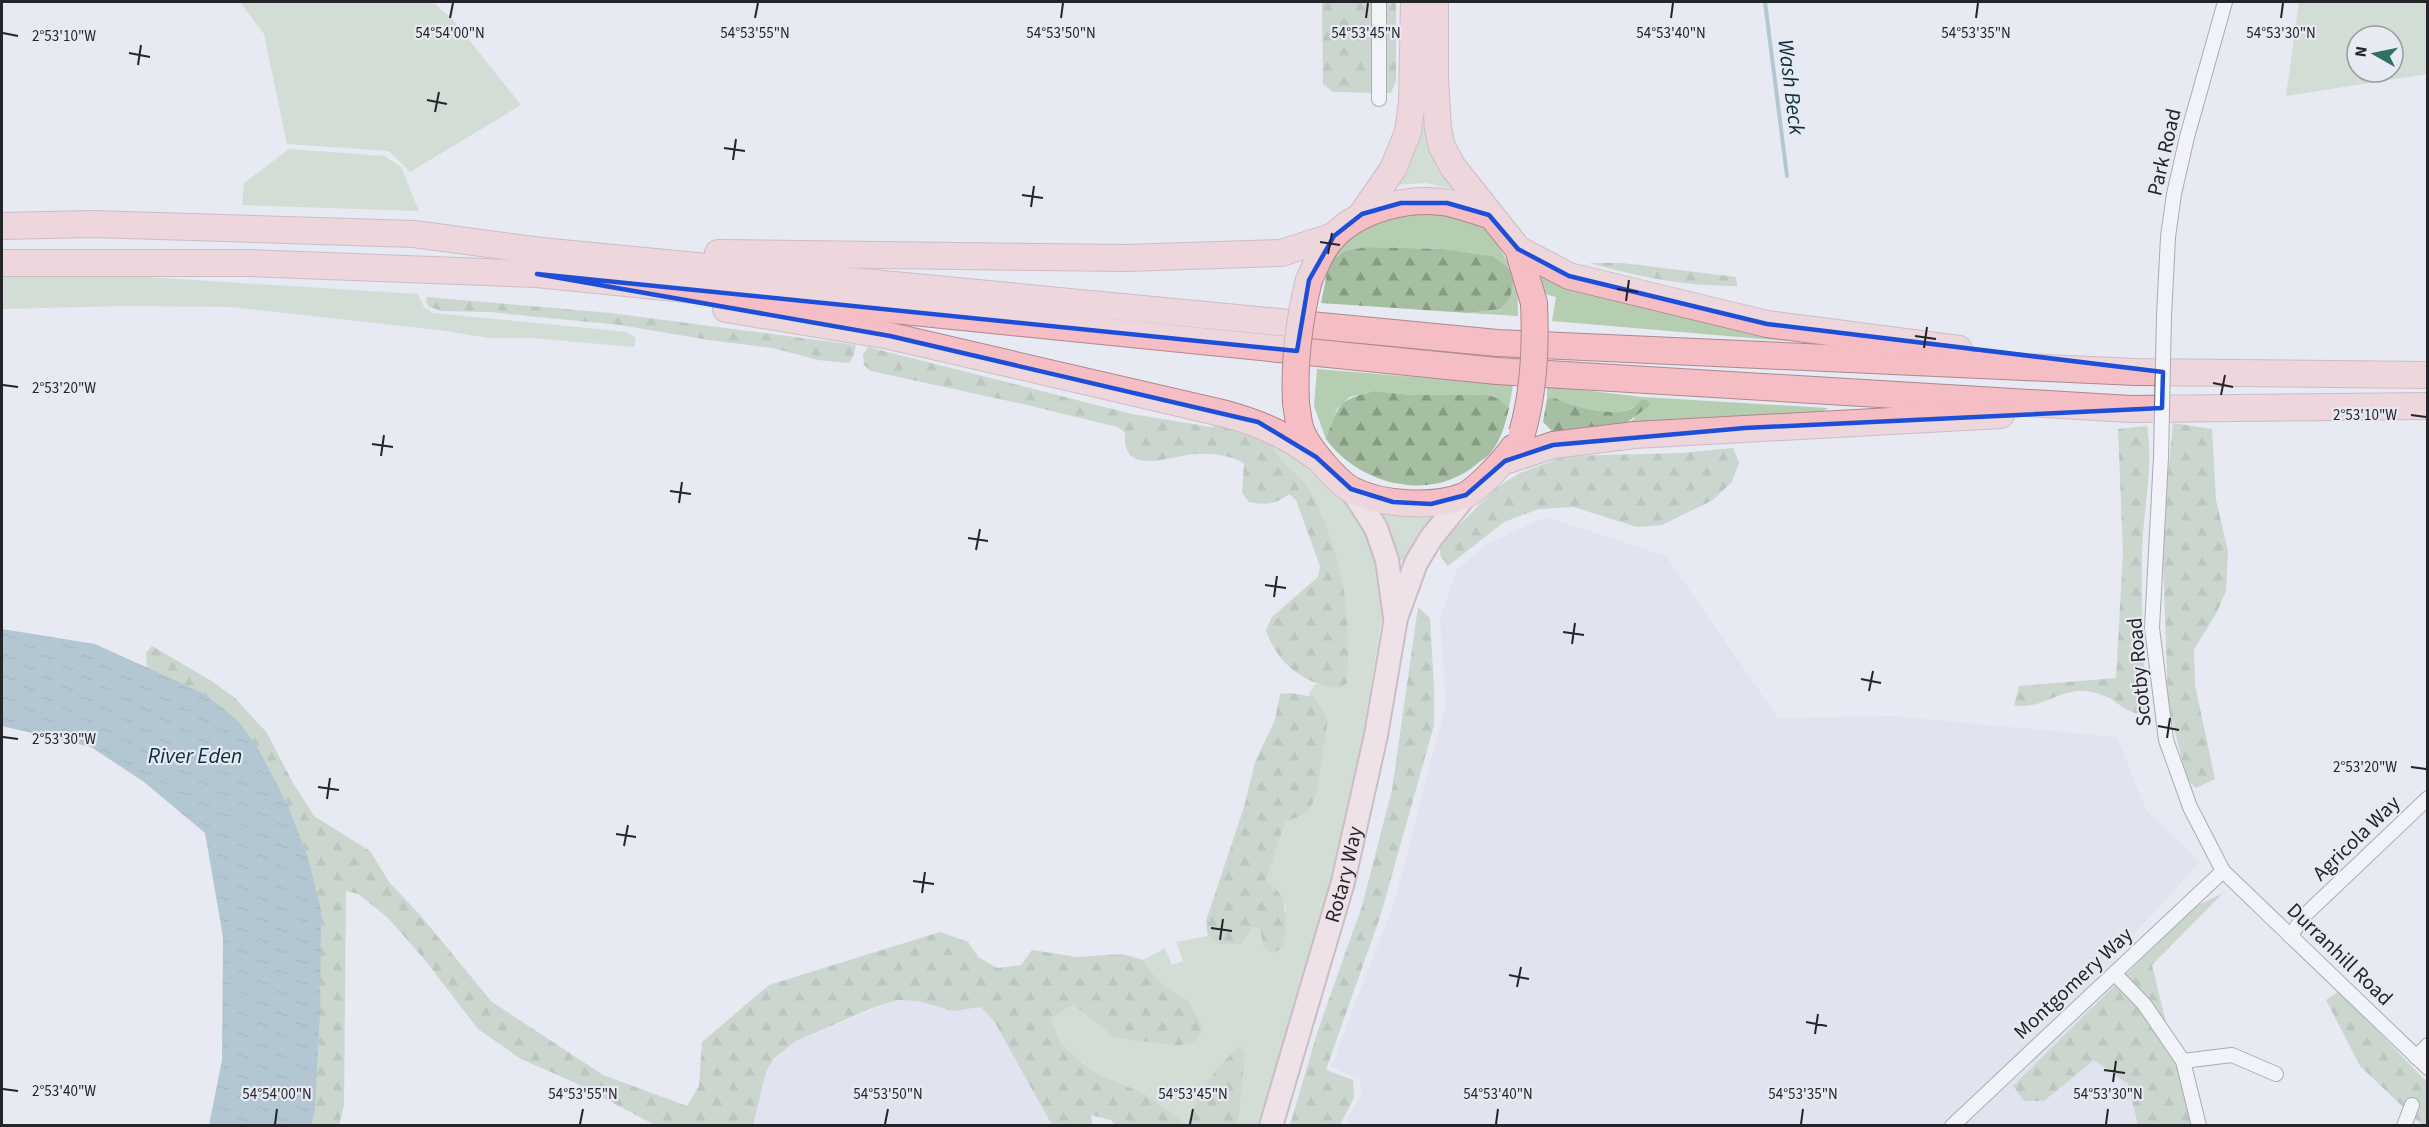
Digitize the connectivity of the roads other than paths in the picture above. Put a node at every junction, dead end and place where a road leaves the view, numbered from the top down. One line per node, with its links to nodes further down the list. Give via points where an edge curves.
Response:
1 (1379, 2): 5 (street)
2 (1414, 2): 6 (highway, via 1408,132 1393,169)
3 (1436, 2): 7 (highway, via 1435,80 1442,147)
4 (2226, 2): 18 (street, Park Road, bridge, via 2174,194 2164,316)
5 (1378, 99)
6 (1362, 214): 7 (highway, via 1401,203 1447,203); 9 (highway)
7 (1489, 215): 10 (highway)
8 (2, 226): 12 (highway, via 93,224 414,234)
9 (1334, 236): 12 (highway, via 1281,253); 17 (highway, bridge, via 1309,280 1301,310 1295,379 1302,433)
10 (1518, 249): 13 (highway, via 1569,276 1767,324); 19 (highway, bridge, via 1534,303 1536,336 1528,412 1522,433)
11 (2, 263): 12 (highway, via 250,263 412,270)
12 (539, 263): 13 (highway, via 1497,343); 16 (highway, via 1497,371); 17 (highway, via 890,336 1258,422)
13 (2135, 372): 14 (highway)
14 (2427, 375)
15 (2427, 406): 16 (highway)
16 (2130, 409): 19 (highway, via 1635,435 1553,445)
17 (1316, 456): 20 (highway)
18 (2161, 457): 24 (street, Scotby Road, via 2152,628 2166,740 2190,807)
19 (1504, 461): 21 (highway)
20 (1351, 489): 21 (highway, via 1393,502 1431,504); 22 (main road, Rotary Way, via 1376,528 1387,560)
21 (1466, 495): 22 (main road, Rotary Way, via 1416,563)
22 (1396, 618): 33 (main road, Rotary Way, via 1376,735 1343,882)
23 (2424, 807): 25 (street, Agricola Way, via 2307,914)
24 (2223, 871): 25 (street, Durranhill Road); 26 (street, Montgomery Way)
25 (2290, 936): 28 (street, Durranhill Road)
26 (2115, 974): 29 (street, via 2144,1004); 34 (street, Montgomery Way)
27 (2427, 1045): 28 (street)
28 (2416, 1057): 30 (street, Durranhill Road)
29 (2183, 1061): 31 (street, via 2232,1055); 35 (street)
30 (2427, 1068)
31 (2276, 1074)
32 (2412, 1105): 36 (street)
33 (1271, 1125)
34 (1952, 1125)
35 (2199, 1125)
36 (2404, 1125)

